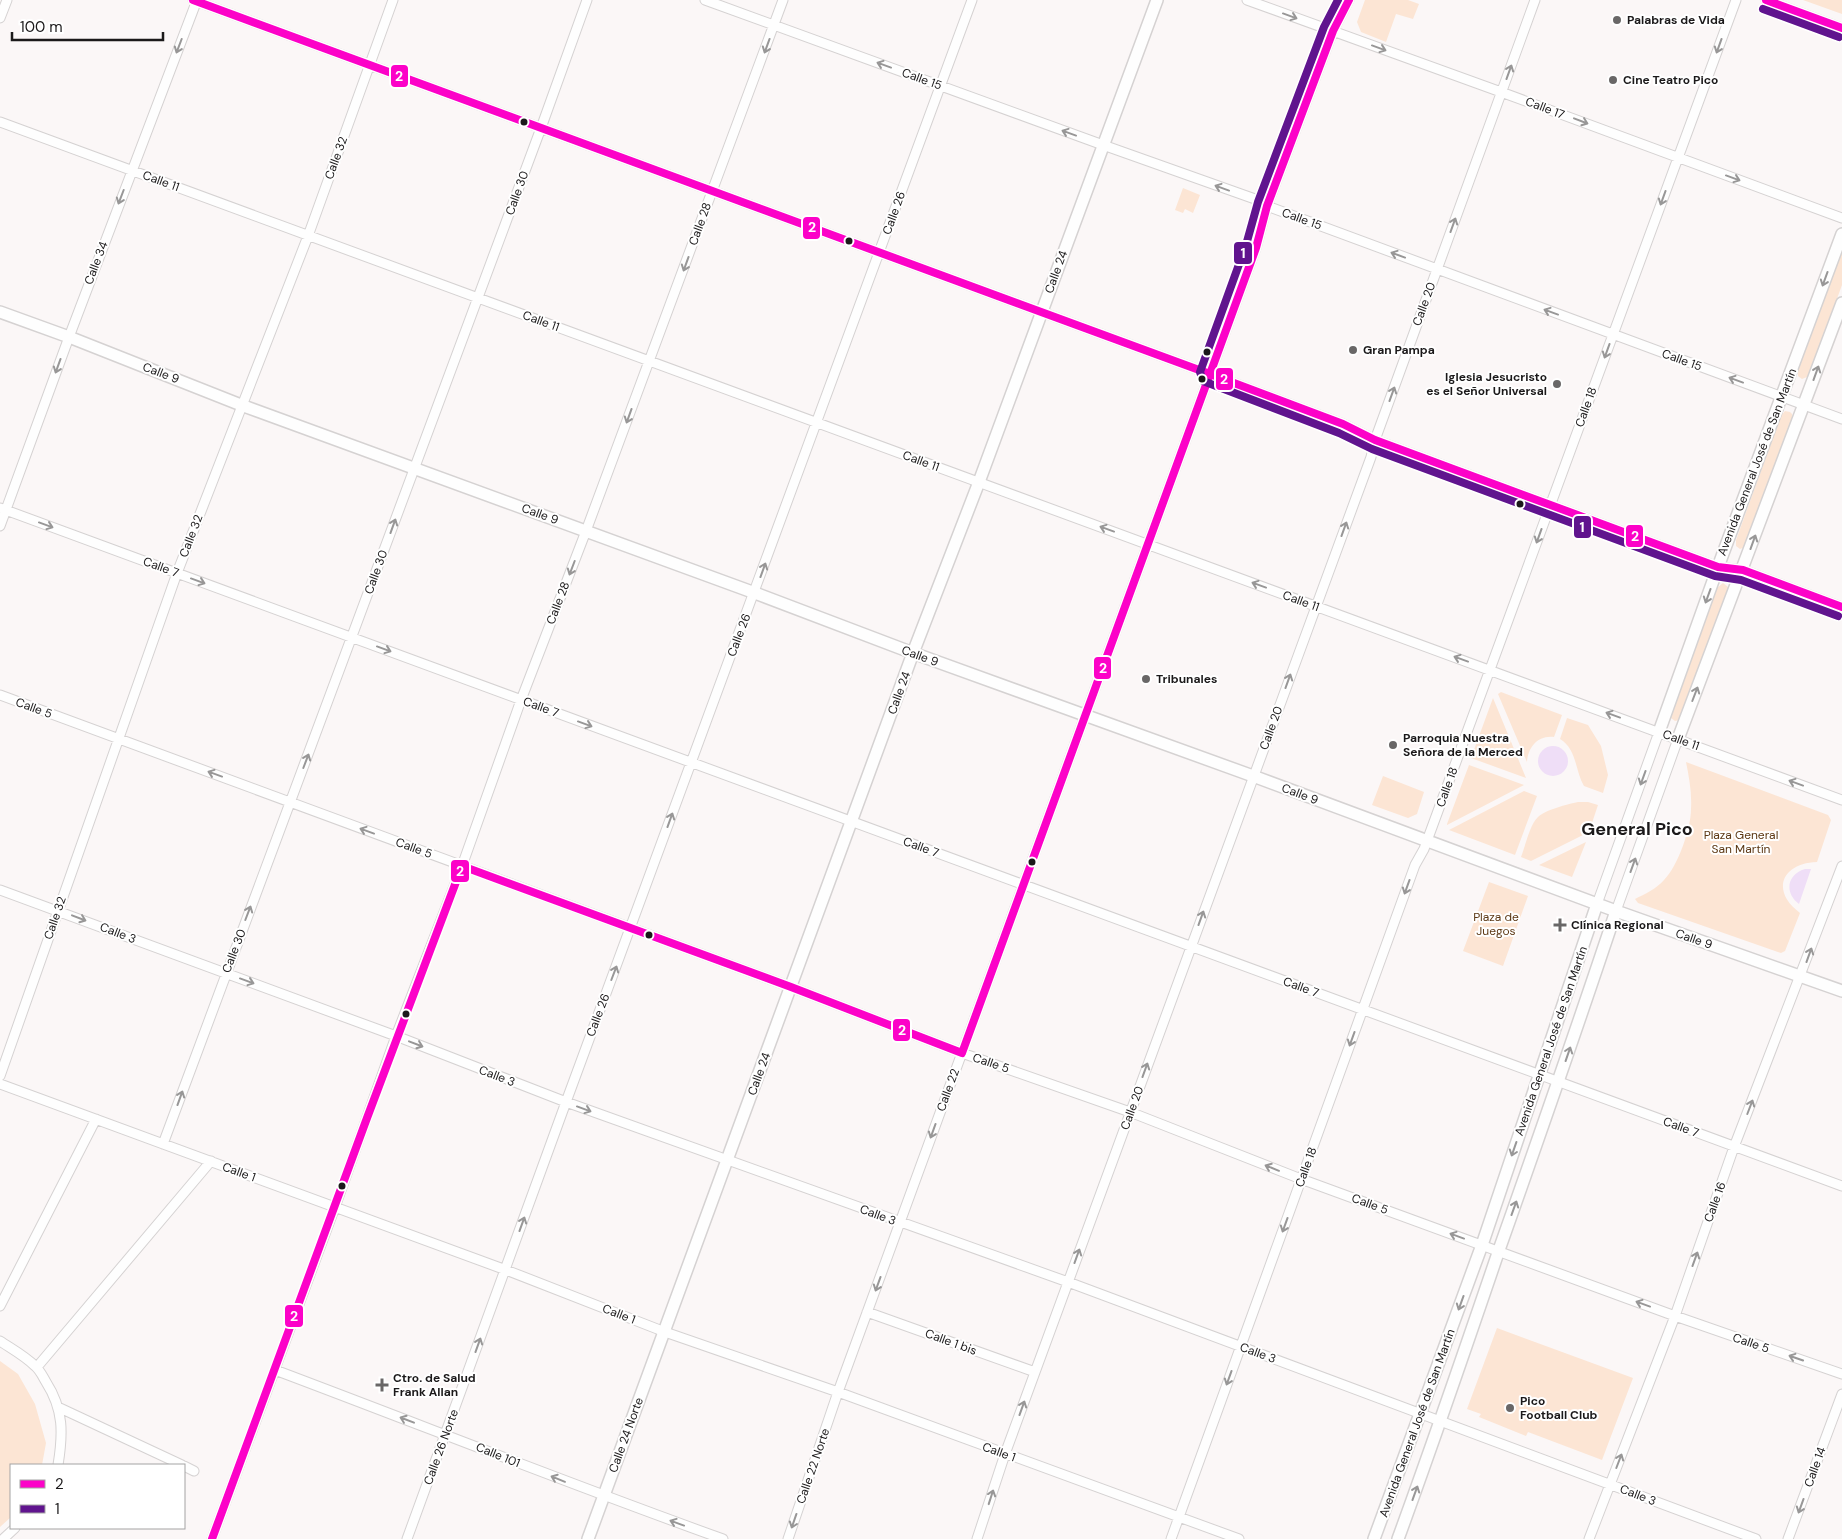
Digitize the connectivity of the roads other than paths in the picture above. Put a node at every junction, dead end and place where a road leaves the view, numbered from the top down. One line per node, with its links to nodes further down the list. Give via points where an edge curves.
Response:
1 (7, 0): 14 (street)
2 (195, 0): 18 (street); 25 (street, Calle 34, one-way to 25)
3 (393, 0): 18 (street, Calle 32)
4 (587, 0): 22 (street, Calle 30)
5 (705, 0): 15 (street, Calle 15)
6 (783, 0): 15 (street, Calle 28)
7 (972, 0): 19 (street, Calle 26)
8 (1157, 0): 23 (main road, Calle 24)
9 (1247, 0): 17 (street, Calle 17, one-way to 17)
10 (1349, 0): 17 (street, Calle 22)
11 (1535, 0): 20 (street, Calle 20, one-way to 11)
12 (1736, 0): 24 (street, Calle 18, one-way to 24)
13 (1766, 0): 16 (street)
14 (0, 18)
15 (774, 25): 19 (street, Calle 15, one-way to 15); 26 (street, Calle 28, one-way to 26)
16 (1842, 28)
17 (1333, 31): 20 (street, Calle 17, one-way to 20); 27 (street, Calle 22)
18 (370, 65): 22 (street); 30 (street, Calle 32)
19 (940, 86): 23 (street, Calle 15, one-way to 19); 31 (street, Calle 26)
20 (1502, 92): 24 (street, Calle 17, one-way to 24); 32 (street, Calle 20, one-way to 20)
21 (0, 122): 25 (street, Calle 11)
22 (541, 128): 26 (street); 33 (street, Calle 30)
23 (1103, 145): 27 (street, Calle 15, one-way to 23); 36 (main road, Calle 24)
24 (1678, 158): 28 (street, Calle 17, one-way to 28); 37 (street, Calle 18, one-way to 37)
25 (131, 171): 30 (street, Calle 11); 38 (street, Calle 34, one-way to 38)
26 (713, 191): 31 (street); 39 (street, Calle 28, one-way to 39)
27 (1267, 206): 32 (street, Calle 15, one-way to 27); 40 (street, Calle 22, via 1256,248)
28 (1842, 218)
29 (1842, 234): 41 (main road, Avenida General José de San Martín, one-way to 41)
30 (308, 236): 33 (street, Calle 11); 42 (street, Calle 32)
31 (879, 252): 36 (street); 45 (street, Calle 26)
32 (1437, 270): 37 (street, Calle 15, one-way to 32); 46 (street, Calle 20, one-way to 32)
33 (478, 298): 39 (street, Calle 11); 47 (street, Calle 30)
34 (1842, 303): 43 (main road, Avenida General José de San Martín, one-way to 34)
35 (0, 312): 38 (main road, Calle 9)
36 (1041, 312): 40 (street); 48 (main road, Calle 24)
37 (1613, 335): 41 (street, Calle 15, one-way to 37); 49 (street, Calle 18, one-way to 49)
38 (68, 337): 42 (main road, Calle 9); 50 (street, Calle 34, one-way to 50)
39 (650, 361): 45 (street, Calle 11); 52 (street, Calle 28, one-way to 52)
40 (1210, 374): 46 (street, via 1343,424); 53 (street, Calle 22)
41 (1782, 397): 43 (street, Calle 15); 54 (main road, Avenida General José de San Martín)
42 (242, 405): 47 (main road, Calle 9); 56 (street, Calle 32)
43 (1804, 405): 44 (street, Calle 15); 55 (main road, Avenida General José de San Martín, one-way to 43)
44 (1842, 419)
45 (817, 422): 48 (street, Calle 11); 57 (street, Calle 26, one-way to 45)
46 (1375, 440): 49 (street); 58 (street, Calle 20, one-way to 46)
47 (414, 468): 52 (main road, Calle 9); 60 (street, Calle 30, one-way to 47)
48 (979, 482): 53 (street, Calle 11, one-way to 48); 61 (main road, Calle 24)
49 (1551, 505): 54 (street); 62 (street, Calle 18, one-way to 62)
50 (3, 509): 51 (street, Calle 34); 56 (street, Calle 7, one-way to 56)
51 (0, 526)
52 (586, 531): 57 (main road, Calle 9); 64 (street, Calle 28, one-way to 64)
53 (1147, 544): 58 (street, Calle 11, one-way to 53); 65 (street, Calle 22)
54 (1718, 567): 55 (street); 66 (main road, Avenida General José de San Martín, one-way to 66)
55 (1743, 570): 59 (street); 68 (main road, Avenida General José de San Martín, one-way to 55)
56 (177, 573): 60 (street, Calle 7, one-way to 60); 67 (street, Calle 32)
57 (755, 592): 61 (main road, Calle 9); 69 (street, Calle 26)
58 (1316, 606): 62 (street, Calle 11, one-way to 58); 70 (street, Calle 20, one-way to 58)
59 (1842, 607)
60 (352, 638): 64 (street, Calle 7, one-way to 64); 72 (street, Calle 30, one-way to 60)
61 (913, 653): 65 (main road, Calle 9); 73 (main road, Calle 24)
62 (1490, 670): 66 (street, Calle 11, one-way to 62); 74 (street, Calle 18)
63 (0, 695): 67 (street, Calle 5)
64 (521, 700): 69 (street, Calle 7, one-way to 69); 75 (street, Calle 28)
65 (1084, 716): 70 (main road, Calle 9); 77 (street, Calle 22)
66 (1659, 732): 68 (street, Calle 11); 79 (street, Avenida General José de San Martín, one-way to 79)
67 (118, 738): 72 (street, Calle 5, one-way to 67); 80 (street, Calle 32)
68 (1678, 739): 71 (street, Calle 11, one-way to 68); 81 (street, Avenida General José de San Martín, one-way to 68)
69 (691, 762): 73 (street, Calle 7); 82 (street, Calle 26, one-way to 69)
70 (1254, 776): 74 (main road, Calle 9); 83 (street, Calle 20, one-way to 70)
71 (1842, 800)
72 (290, 802): 75 (street, Calle 5, one-way to 72); 84 (street, Calle 30, one-way to 72)
73 (852, 822): 77 (street, Calle 7); 86 (main road, Calle 24)
74 (1427, 842): 79 (main road, Calle 9); 88 (street, Calle 18, one-way to 88, via 1415,866)
75 (462, 866): 82 (street, Calle 5); 89 (street, Calle 28)
76 (1842, 866): 85 (street, Calle 16, one-way to 76)
77 (1024, 885): 83 (street, Calle 7); 90 (street, Calle 22)
78 (0, 890): 80 (street, Calle 3)
79 (1597, 904): 81 (main road, Calle 9); 91 (main road, Avenida General José de San Martín)
80 (58, 910): 84 (street, Calle 3, one-way to 84); 92 (street, Calle 32)
81 (1616, 912): 85 (main road, Calle 9); 93 (main road, Avenida General José de San Martín, one-way to 81)
82 (631, 928): 86 (street, Calle 5); 95 (street, Calle 26, one-way to 82)
83 (1191, 946): 88 (street, Calle 7); 96 (street, Calle 20, one-way to 83)
84 (225, 973): 89 (street, Calle 3, one-way to 89); 98 (street, Calle 30, one-way to 84)
85 (1801, 976): 87 (main road, Calle 9); 99 (street, Calle 16, one-way to 85)
86 (791, 987): 90 (street, Calle 5); 100 (main road, Calle 24)
87 (1842, 991)
88 (1363, 1010): 91 (street, Calle 7); 102 (street, Calle 18, one-way to 102)
89 (396, 1036): 95 (street, Calle 3, one-way to 95); 104 (street, Calle 28)
90 (962, 1053): 96 (street, Calle 5); 105 (street, Calle 22, one-way to 105)
91 (1539, 1074): 93 (street, Calle 7); 106 (main road, Avenida General José de San Martín, one-way to 106)
92 (0, 1076)
93 (1559, 1081): 99 (street, Calle 7); 107 (main road, Avenida General José de San Martín, one-way to 93)
94 (0, 1084): 97 (street, Calle 1)
95 (566, 1102): 100 (street, Calle 3, one-way to 100); 108 (street, Calle 26, one-way to 95)
96 (1130, 1112): 102 (street, Calle 5, one-way to 96); 109 (street, Calle 20, one-way to 96)
97 (96, 1119): 98 (street, Calle 1); 110 (street)
98 (163, 1144): 101 (street, Calle 1)
99 (1734, 1147): 103 (street, Calle 7); 112 (street, Calle 16, one-way to 99)
100 (728, 1160): 105 (street, Calle 3); 113 (main road, Calle 24)
101 (211, 1162): 104 (street, Calle 1); 116 (street)
102 (1301, 1179): 106 (street, Calle 5, one-way to 102); 115 (street, Calle 18, one-way to 115)
103 (1842, 1186)
104 (335, 1207): 108 (street, Calle 1); 117 (street, Calle 28)
105 (900, 1223): 109 (street, Calle 3); 111 (street, Calle 22, one-way to 111)
106 (1482, 1245): 107 (street, Calle 5); 123 (main road, Avenida General José de San Martín, one-way to 123)
107 (1499, 1251): 112 (street, Calle 5, one-way to 107); 124 (main road, Avenida General José de San Martín)
108 (506, 1270): 113 (street, Calle 1); 125 (street, Calle 26 Norte, one-way to 108)
109 (1068, 1282): 115 (street, Calle 3); 118 (street, Calle 20)
110 (0, 1306)
111 (867, 1312): 118 (street, Calle 1 bis); 120 (street, Calle 22)
112 (1674, 1316): 119 (street, Calle 5, one-way to 112); 131 (street, Calle 16, one-way to 112)
113 (665, 1332): 120 (street, Calle 1); 132 (main road, Calle 24 Norte)
114 (0, 1341): 116 (street)
115 (1241, 1346): 123 (street, Calle 3); 133 (street, Calle 18, one-way to 133)
116 (37, 1367): 122 (street)
117 (274, 1370): 125 (street, Calle 101, one-way to 117); 136 (street, Calle 28)
118 (1035, 1372): 126 (street, Calle 20, one-way to 118)
119 (1842, 1374)
120 (838, 1392): 126 (street, Calle 1); 140 (street, Calle 22 Norte, one-way to 140)
121 (1842, 1394): 148 (street, Calle 14, one-way to 148)
122 (60, 1408): 127 (street, via 62,1440); 128 (street)
123 (1420, 1413): 124 (street, Calle 3); 144 (main road, Avenida General José de San Martín)
124 (1442, 1420): 131 (street, Calle 3); 145 (main road, Avenida General José de San Martín, one-way to 124)
125 (445, 1434): 132 (street, Calle 101, one-way to 125); 137 (street, Calle 26 Norte)
126 (1005, 1454): 133 (street, Calle 1); 141 (street, Calle 20, one-way to 126)
127 (58, 1464)
128 (179, 1464)
129 (185, 1467): 130 (street)
130 (194, 1471)
131 (1610, 1484): 146 (street, Calle 16); 147 (street, Calle 3)
132 (604, 1497): 138 (main road, Calle 24 Norte); 139 (street, Calle 101, one-way to 132)
133 (1179, 1518): 142 (street, Calle 18); 143 (street, Calle 1)
134 (14, 1529): 135 (street)
135 (3, 1539)
136 (212, 1539)
137 (407, 1539)
138 (588, 1539)
139 (722, 1539)
140 (788, 1539)
141 (977, 1539)
142 (1171, 1539)
143 (1239, 1539)
144 (1374, 1539)
145 (1398, 1539)
146 (1589, 1539)
147 (1756, 1539)
148 (1788, 1539)

